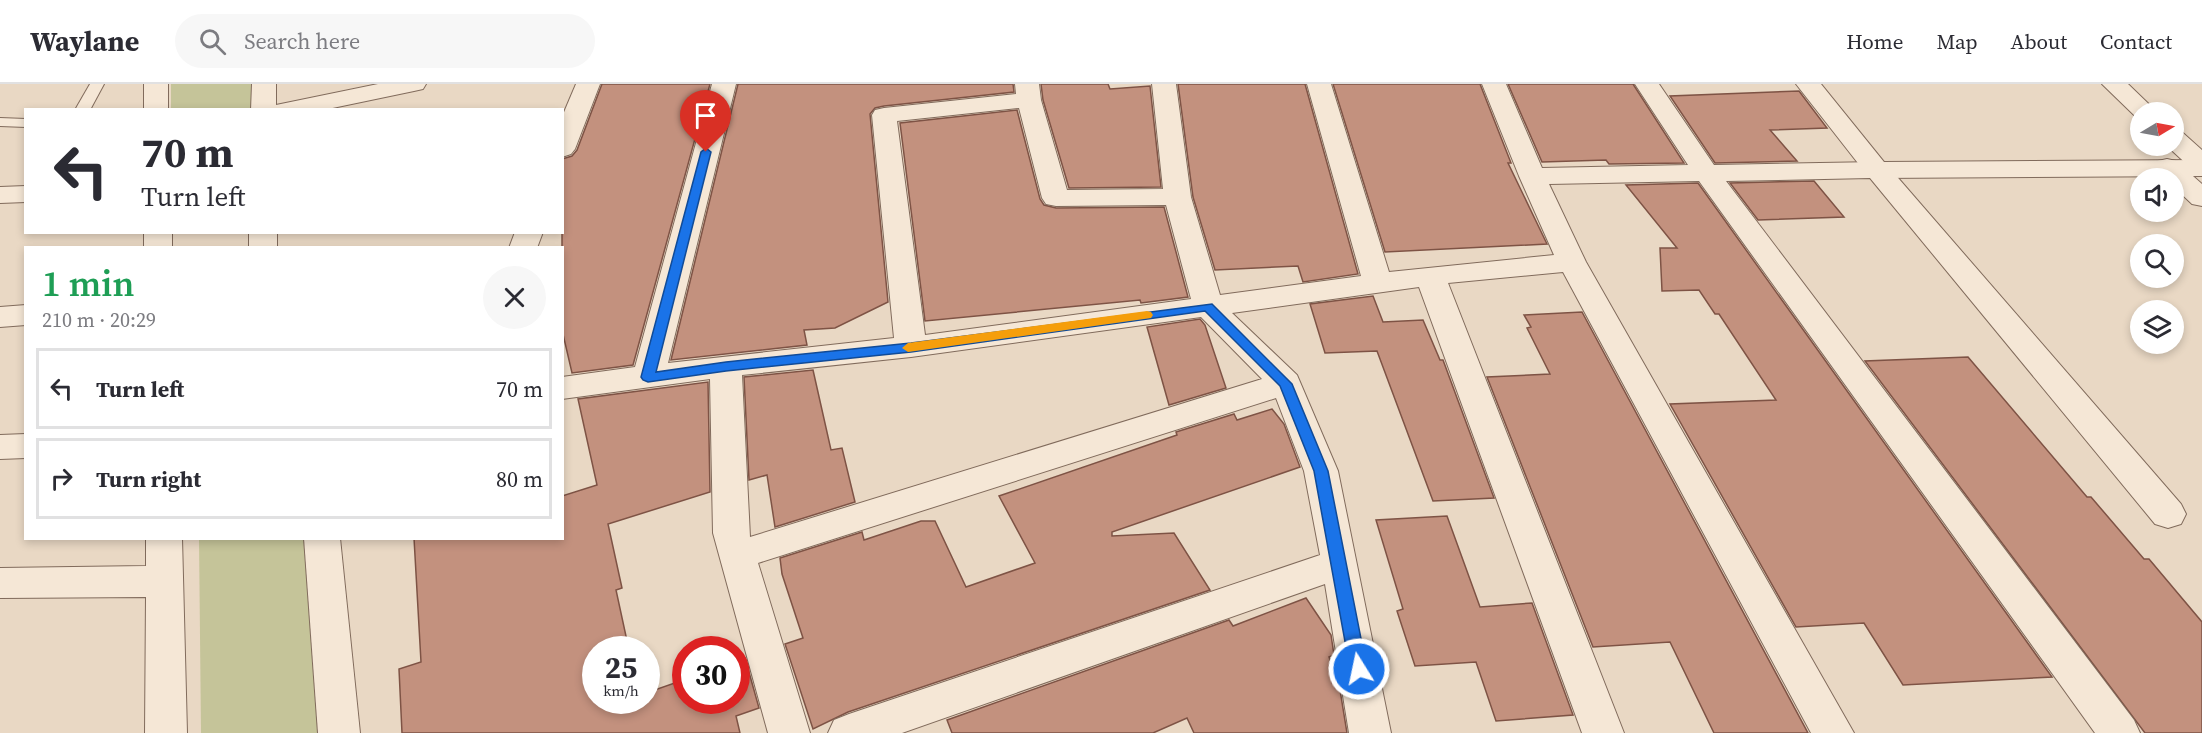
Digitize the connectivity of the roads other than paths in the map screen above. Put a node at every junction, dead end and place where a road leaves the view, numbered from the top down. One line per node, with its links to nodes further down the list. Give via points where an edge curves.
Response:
1 (97, 84): 15 (lane)
2 (156, 84): 16 (street)
3 (264, 84): 17 (street)
4 (414, 84): 18 (street)
5 (588, 84): 21 (street)
6 (724, 84): 40 (street)
7 (1164, 84): 30 (street)
8 (1319, 84): 34 (street)
9 (1494, 84): 27 (street)
10 (1647, 84): 26 (street)
11 (1808, 84): 25 (street)
12 (2114, 84): 14 (street)
13 (1028, 92): 30 (street, via 1056,198); 38 (street, via 884,115)
14 (2134, 102)
15 (83, 108)
16 (156, 108)
17 (263, 108)
18 (294, 108)
19 (0, 122): 20 (lane)
20 (24, 123)
21 (564, 144)
22 (2184, 148): 24 (street)
23 (2167, 166): 24 (street); 25 (street); 31 (street)
24 (2202, 166)
25 (1877, 170): 26 (street); 45 (street)
26 (1707, 174): 27 (street); 59 (street)
27 (1532, 176): 32 (street)
28 (24, 194): 29 (street)
29 (0, 195)
30 (1177, 197): 35 (street)
31 (2202, 198)
32 (1572, 262): 33 (street); 58 (street)
33 (1430, 276): 34 (street); 57 (street)
34 (1378, 284): 35 (street)
35 (1208, 307): 38 (street); 41 (street)
36 (24, 315): 37 (street)
37 (0, 317)
38 (911, 347): 39 (street)
39 (726, 366): 40 (street); 48 (street, via 731,533)
40 (648, 377): 42 (street)
41 (1286, 384): 48 (street); 49 (street, via 1321,471)
42 (564, 388)
43 (24, 446): 44 (street)
44 (0, 447)
45 (2168, 514)
46 (164, 540): 50 (street)
47 (322, 540): 53 (street)
48 (738, 555): 54 (street)
49 (1340, 563): 55 (street); 56 (street)
50 (164, 581): 51 (street); 52 (street)
51 (0, 584)
52 (166, 733)
53 (339, 733)
54 (789, 733)
55 (849, 733)
56 (1370, 733)
57 (1603, 733)
58 (1833, 733)
59 (2119, 733)

